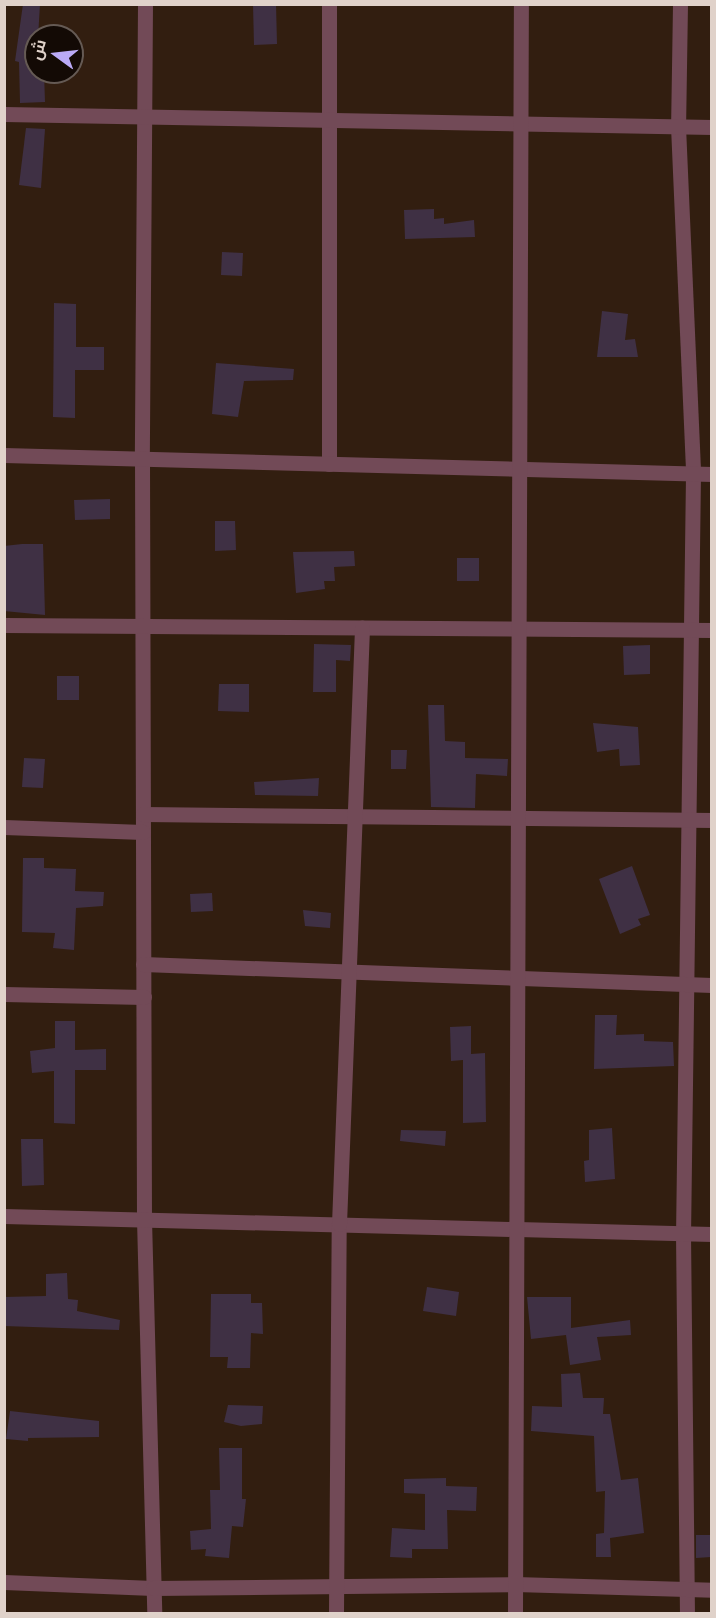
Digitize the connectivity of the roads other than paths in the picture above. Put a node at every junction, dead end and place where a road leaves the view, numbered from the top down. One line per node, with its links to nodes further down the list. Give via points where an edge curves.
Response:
1 (145, 4): 6 (street)
2 (329, 4): 7 (street)
3 (521, 4): 8 (street)
4 (680, 4): 9 (street)
5 (4, 114): 6 (street)
6 (144, 117): 7 (street); 12 (street)
7 (328, 120): 8 (street); 13 (street)
8 (520, 123): 9 (street); 14 (street)
9 (678, 126): 10 (street); 15 (street)
10 (711, 127)
11 (4, 454): 12 (street)
12 (142, 458): 13 (street); 18 (street)
13 (329, 464): 14 (street)
14 (519, 469): 15 (street); 20 (street)
15 (693, 474): 16 (street); 21 (street)
16 (711, 474)
17 (4, 625): 18 (street)
18 (142, 626): 19 (street); 23 (street)
19 (362, 627): 20 (street); 24 (street)
20 (518, 628): 21 (street); 25 (street)
21 (688, 629): 22 (street); 26 (street)
22 (711, 630)
23 (143, 814): 24 (street); 29 (street)
24 (355, 817): 25 (street); 31 (street)
25 (518, 818): 26 (street); 32 (street)
26 (690, 820): 27 (street); 33 (street)
27 (711, 820)
28 (4, 827): 29 (street)
29 (143, 832): 30 (street)
30 (143, 964): 31 (street); 36 (street)
31 (349, 972): 32 (street); 39 (street)
32 (518, 978): 33 (street); 40 (street)
33 (687, 984): 34 (street); 41 (street)
34 (711, 985)
35 (4, 994): 36 (street)
36 (144, 997): 38 (street)
37 (4, 1216): 38 (street)
38 (144, 1219): 39 (street); 46 (street)
39 (339, 1224): 40 (street); 44 (street)
40 (516, 1229): 41 (street); 45 (street)
41 (683, 1233): 42 (street); 47 (street)
42 (711, 1234)
43 (4, 1582): 46 (street)
44 (336, 1584): 45 (street); 46 (street); 50 (street)
45 (515, 1584): 47 (street); 51 (street)
46 (153, 1588): 49 (street)
47 (687, 1590): 48 (street); 52 (street)
48 (711, 1590)
49 (154, 1614)
50 (336, 1614)
51 (515, 1614)
52 (687, 1614)

